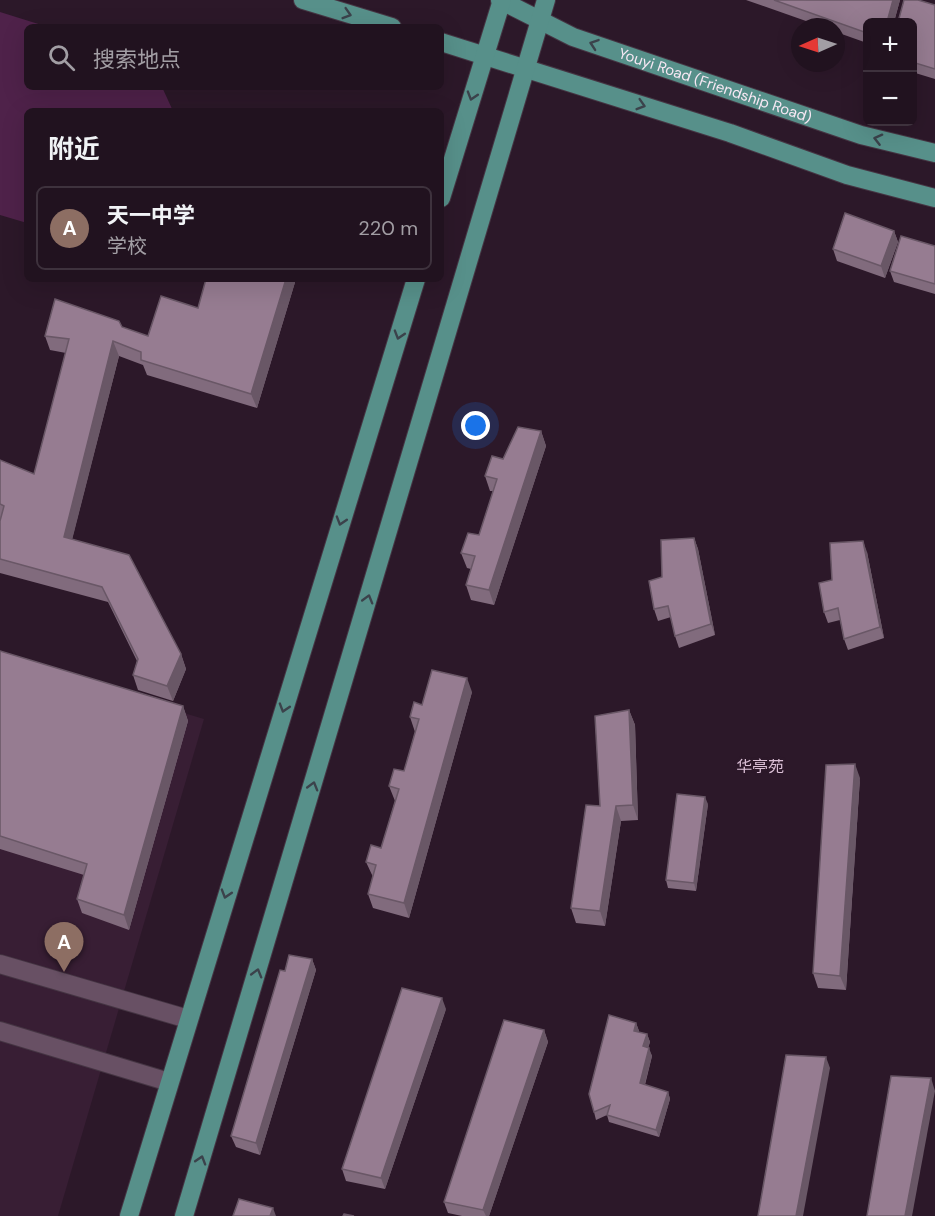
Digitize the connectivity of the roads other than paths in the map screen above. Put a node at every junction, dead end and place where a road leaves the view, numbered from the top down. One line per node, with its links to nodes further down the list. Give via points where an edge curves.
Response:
1 (303, 0): 5 (main road, one-way to 5)
2 (501, 0): 4 (main road, Youyi Road (Friendship Road)); 7 (main road)
3 (546, 0): 4 (main road)
4 (540, 20): 8 (main road); 9 (main road, Youyi Road (Friendship Road), one-way to 4, via 861,135 573,37)
5 (382, 24)
6 (444, 43): 7 (main road)
7 (485, 56): 8 (main road); 10 (main road, one-way to 10)
8 (525, 69): 11 (main road, one-way to 11, via 730,133 847,175); 18 (main road, one-way to 8)
9 (935, 153)
10 (444, 188)
11 (935, 198)
12 (415, 282): 14 (main road, one-way to 14)
13 (0, 964): 14 (lane)
14 (188, 1019): 16 (main road)
15 (0, 1031): 16 (lane)
16 (169, 1082): 17 (main road)
17 (129, 1216)
18 (184, 1216)

